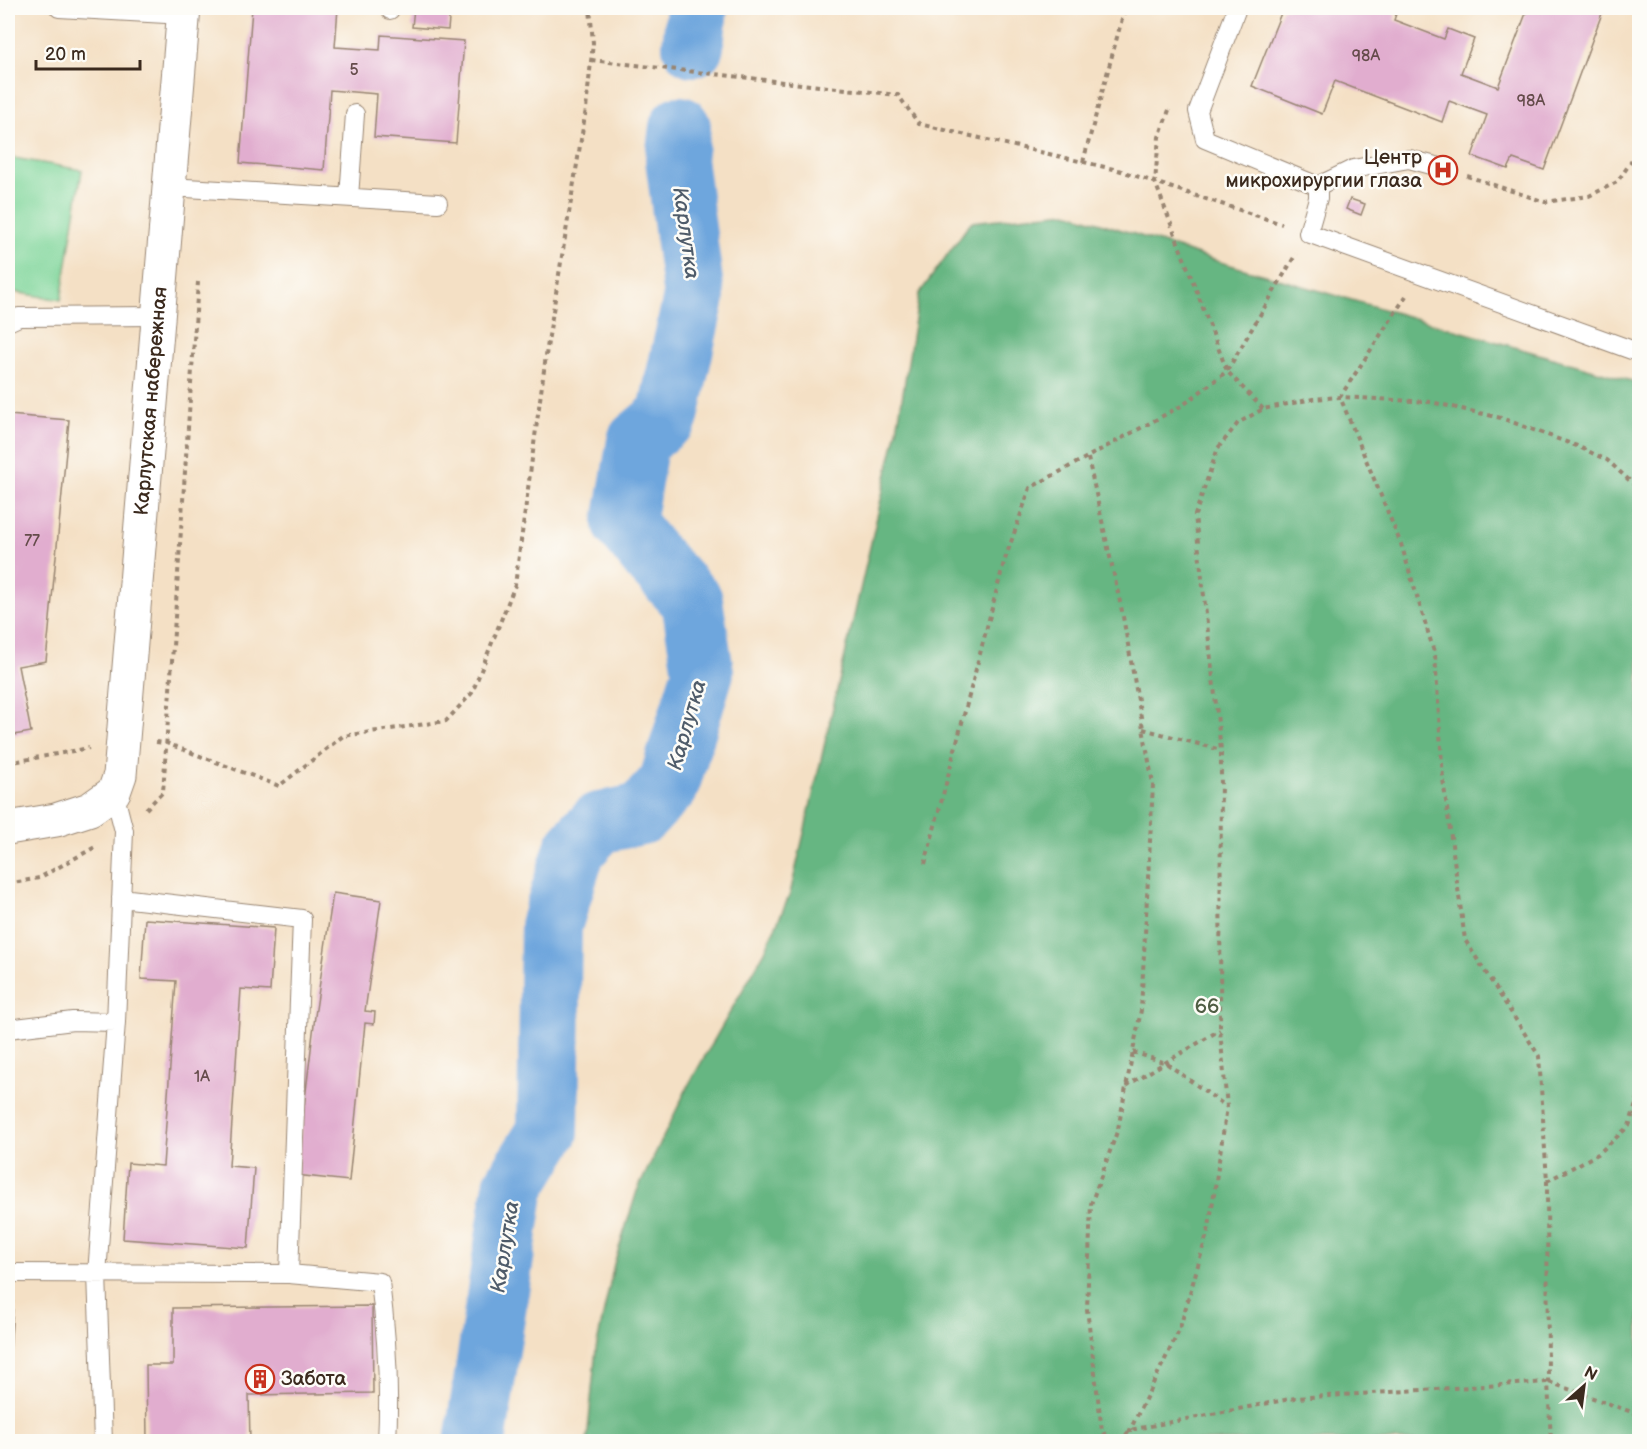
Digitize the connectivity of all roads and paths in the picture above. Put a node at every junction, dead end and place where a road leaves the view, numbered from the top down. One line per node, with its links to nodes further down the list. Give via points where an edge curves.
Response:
1 (59, 8): 5 (lane)
2 (590, 8): 6 (path)
3 (1125, 8): 10 (path)
4 (1237, 8): 13 (lane, via 1198,111 1205,139)
5 (184, 11): 14 (main road, Карлутская набережная)
6 (591, 60): 10 (path, via 898,95 919,124); 30 (path, via 515,585 472,693 446,721 343,736 279,786)
7 (1171, 105): 12 (path, via 1159,137)
8 (355, 114): 15 (lane)
9 (1640, 149): 11 (path, via 1617,182 1589,196 1545,202)
10 (1083, 162): 12 (path)
11 (1443, 168): 13 (lane, via 1409,159 1353,169)
12 (1155, 183): 17 (path); 23 (path)
13 (1318, 186): 17 (lane)
14 (169, 187): 15 (lane); 20 (main road, Карлутская набережная)
15 (349, 197): 16 (lane)
16 (438, 203)
17 (1308, 233): 19 (lane); 23 (path)
18 (199, 272): 30 (path)
19 (1422, 273): 22 (lane); 24 (path)
20 (159, 316): 21 (lane, via 19,318); 29 (main road, Карлутская набережная)
21 (8, 322)
22 (1640, 353)
23 (1227, 371): 25 (path); 26 (path, via 1183,405)
24 (1340, 397): 25 (path); 27 (path, via 1431,402 1501,418 1607,460); 46 (path, via 1401,544 1435,654 1443,779 1466,939 1539,1056)
25 (1263, 409): 31 (path, via 1238,423 1218,448 1195,515)
26 (1088, 458): 28 (path); 36 (path, via 1030,488 1004,562)
27 (1640, 490)
28 (1143, 729): 31 (path); 41 (path, via 1153,784 1141,1010)
29 (123, 741): 30 (path); 32 (path); 33 (main road, Карлутская набережная)
30 (166, 742): 34 (path)
31 (1221, 750): 40 (path)
32 (8, 763)
33 (114, 792): 35 (main road, via 82,812); 37 (lane, via 124,831)
34 (163, 792)
35 (8, 828)
36 (925, 864)
37 (121, 898): 38 (lane); 49 (lane, via 302,920)
38 (116, 1022): 39 (lane, via 73,1021); 48 (lane)
39 (8, 1029)
40 (1220, 1030): 42 (path); 45 (path)
41 (1133, 1052): 42 (path); 43 (path)
42 (1167, 1063): 43 (path); 45 (path)
43 (1126, 1086): 55 (path, via 1119,1129 1091,1204 1087,1298 1102,1431)
44 (1640, 1092): 46 (path, via 1629,1126 1598,1154)
45 (1227, 1107): 52 (path, via 1209,1227 1179,1331)
46 (1547, 1181): 50 (path)
47 (8, 1273): 48 (lane)
48 (97, 1274): 49 (lane); 53 (lane)
49 (289, 1274): 54 (lane, via 380,1282 388,1344)
50 (1548, 1382): 51 (path); 52 (path, via 1295,1398); 58 (path)
51 (1640, 1415)
52 (1130, 1430): 56 (path); 57 (path)
53 (103, 1442)
54 (387, 1442)
55 (1112, 1442)
56 (1120, 1442)
57 (1130, 1442)
58 (1551, 1442)

